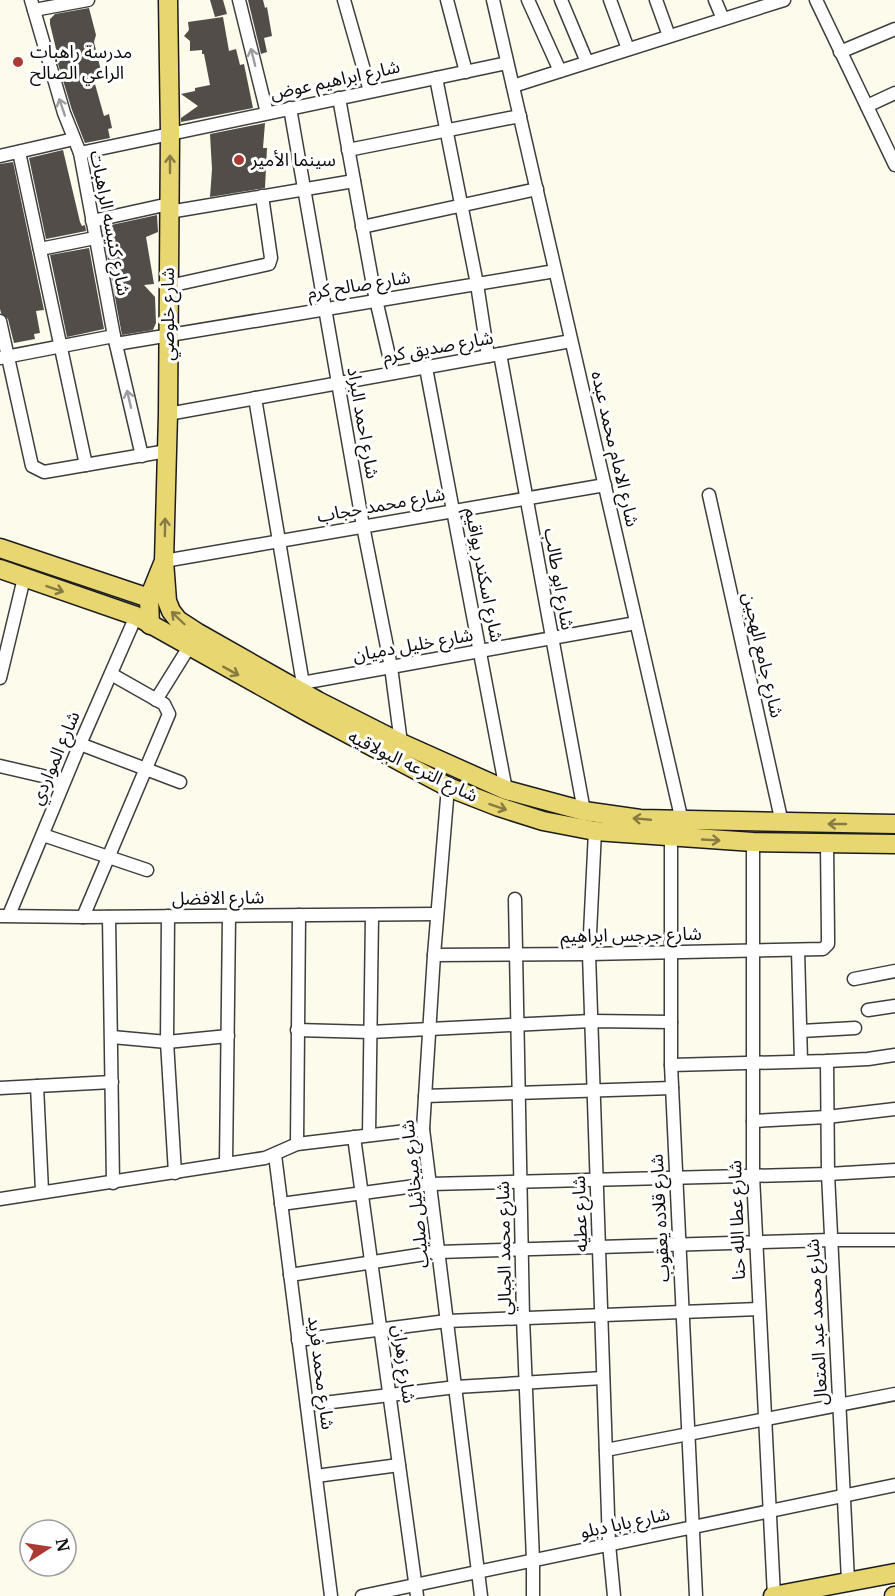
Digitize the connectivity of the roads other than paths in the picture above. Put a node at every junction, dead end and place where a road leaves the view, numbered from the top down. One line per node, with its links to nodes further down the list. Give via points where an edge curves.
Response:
1 (88, 0): 15 (street)
2 (168, 0): 35 (main road, شارع خلوصي)
3 (239, 0): 32 (street, one-way to 3)
4 (344, 0): 27 (street)
5 (447, 0): 24 (street)
6 (493, 0): 22 (street, شارع الامام محمد عبده)
7 (528, 0): 23 (street)
8 (561, 0): 21 (street)
9 (610, 0): 19 (street)
10 (656, 0): 18 (street)
11 (715, 0): 16 (street)
12 (784, 0): 14 (street)
13 (816, 0): 20 (street)
14 (766, 3): 16 (street)
15 (32, 5): 36 (street, شارع كنيسه الراهبات, one-way to 15)
16 (723, 19): 18 (street)
17 (895, 28): 20 (street)
18 (669, 36): 19 (street)
19 (628, 49): 21 (street)
20 (840, 52): 30 (street)
21 (587, 62): 23 (street)
22 (507, 63): 24 (street, شارع ابراهيم عوض); 26 (street, شارع الامام محمد عبده)
23 (560, 71): 26 (street)
24 (466, 72): 25 (street, شارع ابراهيم عوض)
25 (436, 78): 27 (street, شارع ابراهيم عوض); 34 (street, شارع ابو طالب)
26 (513, 86): 33 (street, شارع الامام محمد عبده)
27 (370, 91): 29 (street, شارع ابراهيم عوض)
28 (895, 93): 30 (street)
29 (339, 98): 31 (street, شارع ابراهيم عوض); 37 (street)
30 (867, 106): 41 (street)
31 (290, 108): 32 (street, شارع ابراهيم عوض); 43 (street, شارع احمد البراد)
32 (267, 113): 35 (street, شارع ابراهيم عوض)
33 (520, 116): 34 (street); 44 (street, شارع الامام محمد عبده)
34 (447, 130): 37 (street); 46 (street, شارع ابو طالب)
35 (170, 133): 39 (street, شارع ابراهيم عوض); 47 (main road, شارع خلوصي, one-way to 35)
36 (74, 139): 38 (street); 39 (street, شارع كنيسه الراهبات)
37 (348, 150): 42 (street)
38 (19, 152): 40 (street); 51 (street)
39 (80, 153): 48 (street, شارع كنيسه الراهبات)
40 (0, 156)
41 (894, 160)
42 (354, 181): 43 (street); 49 (street)
43 (304, 189): 45 (street); 56 (street, شارع احمد البراد)
44 (537, 189): 46 (street); 52 (street, شارع الامام محمد عبده)
45 (262, 196): 47 (street); 54 (street, via 272,258 269,264)
46 (462, 205): 49 (street); 53 (street, شارع ابو طالب)
47 (169, 208): 48 (street); 54 (main road, شارع خلوصي)
48 (92, 221): 50 (street, شارع كنيسه الراهبات)
49 (362, 227): 55 (street)
50 (95, 238): 51 (street); 59 (street, شارع كنيسه الراهبات)
51 (40, 249): 61 (street)
52 (555, 271): 53 (street, شارع صالح كرم); 60 (street, شارع الامام محمد عبده)
53 (477, 284): 55 (street, شارع صالح كرم); 62 (street, شارع ابو طالب)
54 (169, 286): 58 (main road, شارع خلوصي)
55 (378, 300): 56 (street, شارع صالح كرم); 65 (street)
56 (325, 309): 58 (street, شارع صالح كرم); 66 (street, شارع احمد البراد)
57 (0, 321): 63 (street)
58 (168, 336): 59 (street, شارع صالح كرم); 68 (main road, شارع خلوصي)
59 (115, 340): 61 (street, شارع صالح كرم); 70 (street, شارع كنيسه الراهبات, one-way to 59)
60 (571, 341): 62 (street, شارع صديق كرم); 72 (street, شارع الامام محمد عبده)
61 (61, 346): 63 (street, شارع صالح كرم); 71 (street)
62 (494, 355): 64 (street, شارع صديق كرم); 74 (street, شارع ابو طالب)
63 (4, 358): 71 (street, via 32,466 44,472)
64 (426, 368): 65 (street, شارع صديق كرم); 75 (street, شارع اسكندر يواقيم)
65 (393, 373): 66 (street, شارع صديق كرم)
66 (338, 383): 67 (street, شارع صديق كرم); 76 (street, شارع احمد البراد)
67 (255, 398): 68 (street, شارع صديق كرم); 77 (street)
68 (168, 414): 69 (main road, شارع خلوصي)
69 (167, 451): 70 (street); 79 (main road, شارع خلوصي, one-way to 69)
70 (142, 456): 71 (street)
71 (87, 465)
72 (604, 485): 74 (street, شارع محمد حجاب); 84 (street, شارع الامام محمد عبده)
73 (709, 495): 103 (street, شارع جامع الهجين)
74 (526, 498): 75 (street, شارع محمد حجاب); 85 (street, شارع ابو طالب)
75 (453, 511): 76 (street, شارع محمد حجاب); 87 (street, شارع اسكندر يواقيم)
76 (363, 526): 77 (street, شارع محمد حجاب); 88 (street, شارع احمد البراد)
77 (279, 541): 79 (street, شارع محمد حجاب); 91 (street)
78 (0, 548): 82 (main road)
79 (164, 561): 82 (main road, شارع خلوصي); 91 (main road, شارع الترعه البولاقيه, one-way to 79, via 178,620 167,601)
80 (0, 570): 81 (main road, شارع الترعه البولاقيه)
81 (24, 578): 83 (main road, شارع الترعه البولاقيه, one-way to 83); 89 (street)
82 (149, 598): 83 (main road, شارع خلوصي)
83 (143, 621): 86 (main road, شارع الترعه البولاقيه); 90 (street, شارع المواردي)
84 (636, 623): 85 (street, شارع خليل دميان); 102 (street, شارع الامام محمد عبده)
85 (552, 638): 87 (street, شارع خليل دميان); 101 (street, شارع ابو طالب)
86 (189, 647): 91 (main road, شارع الترعه البولاقيه, one-way to 91); 92 (street)
87 (480, 651): 88 (street, شارع خليل دميان); 100 (street, شارع اسكندر يواقيم)
88 (391, 667): 91 (street, شارع خليل دميان); 93 (street, شارع احمد البراد)
89 (1, 672)
90 (111, 674): 92 (street); 94 (street, شارع المواردي)
91 (309, 698): 93 (main road, شارع الترعه البولاقيه); 99 (main road, شارع الترعه البولاقيه)
92 (156, 700): 96 (street, via 169,714)
93 (401, 743): 100 (main road, شارع الترعه البولاقيه)
94 (80, 744): 96 (street); 97 (street, شارع المواردي)
95 (0, 766): 97 (street)
96 (146, 769): 98 (street); 111 (street)
97 (64, 781): 106 (street, شارع المواردي)
98 (180, 782)
99 (448, 788): 105 (main road, شارع الترعه البولاقيه, one-way to 105, via 543,821); 114 (street, شارع ميخائيل صليب)
100 (506, 790): 101 (main road, شارع الترعه البولاقيه)
101 (584, 811): 102 (main road, شارع الترعه البولاقيه, one-way to 101)
102 (682, 821): 103 (main road, شارع الترعه البولاقيه)
103 (782, 823): 104 (main road, شارع الترعه البولاقيه, one-way to 103)
104 (895, 824)
105 (595, 831): 107 (main road, شارع الترعه البولاقيه); 126 (street, شارع عطيه)
106 (42, 835): 111 (street); 115 (street, شارع المواردي)
107 (671, 838): 108 (main road, شارع الترعه البولاقيه, one-way to 108); 124 (street, شارع قلاده يعقوب)
108 (753, 842): 109 (main road, شارع الترعه البولاقيه); 122 (street, شارع عطا الله حنا)
109 (827, 844): 110 (main road, شارع الترعه البولاقيه); 123 (street, شارع جرجس ابراهيم, via 828,944 823,949)
110 (895, 844)
111 (109, 857): 112 (street); 120 (street)
112 (147, 870)
113 (515, 899): 125 (street, شارع محمد الجبالي)
114 (437, 914): 117 (street, شارع الافضل); 127 (street, شارع ميخائيل صليب)
115 (5, 915): 120 (street, شارع الافضل)
116 (299, 915): 117 (street, شارع الافضل); 119 (street, شارع الافضل); 136 (street)
117 (372, 915): 139 (street)
118 (168, 916): 119 (street, شارع الافضل); 121 (street, شارع الافضل); 142 (street)
119 (229, 916): 140 (street)
120 (83, 917): 121 (street, شارع الافضل)
121 (109, 917): 141 (street)
122 (753, 950): 123 (street, شارع جرجس ابراهيم); 124 (street, شارع جرجس ابراهيم); 146 (street, شارع عطا الله حنا)
123 (798, 950): 138 (street)
124 (670, 952): 126 (street, شارع جرجس ابراهيم); 133 (street, شارع قلاده يعقوب)
125 (516, 954): 126 (street, شارع جرجس ابراهيم); 127 (street, شارع جرجس ابراهيم); 134 (street, شارع محمد الجبالي)
126 (589, 954): 132 (street, شارع عطيه)
127 (434, 955): 137 (street, شارع ميخائيل صليب)
128 (895, 971): 129 (street)
129 (854, 979)
130 (895, 1006): 131 (street)
131 (868, 1010)
132 (591, 1021): 133 (street); 134 (street); 152 (street, شارع عطيه)
133 (672, 1022): 147 (street, شارع قلاده يعقوب)
134 (517, 1025): 137 (street); 153 (street, شارع محمد الجبالي)
135 (855, 1028): 138 (street)
136 (297, 1030): 139 (street); 161 (street)
137 (429, 1030): 139 (street); 154 (street, شارع ميخائيل صليب)
138 (801, 1031): 144 (street)
139 (370, 1032): 159 (street)
140 (228, 1036): 142 (street); 163 (street)
141 (112, 1037): 142 (street); 148 (street)
142 (167, 1042): 165 (street)
143 (895, 1055): 145 (street)
144 (801, 1061): 145 (street); 146 (street)
145 (827, 1061): 156 (street, شارع محمد عبد المتعال)
146 (753, 1063): 147 (street); 157 (street, شارع عطا الله حنا)
147 (671, 1065): 151 (street, شارع قلاده يعقوب)
148 (112, 1082): 149 (street); 171 (street)
149 (37, 1086): 150 (street); 173 (street)
150 (0, 1088)
151 (672, 1088): 152 (street); 168 (street, شارع قلاده يعقوب)
152 (594, 1091): 153 (street); 169 (street, شارع عطيه)
153 (519, 1093): 154 (street); 170 (street, شارع محمد الجبالي)
154 (425, 1096): 158 (street, شارع ميخائيل صليب)
155 (895, 1109): 156 (street)
156 (827, 1117): 157 (street); 166 (street, شارع محمد عبد المتعال)
157 (753, 1121): 167 (street, شارع عطا الله حنا)
158 (423, 1129): 159 (street); 172 (street, شارع ميخائيل صليب)
159 (369, 1135): 160 (street)
160 (354, 1137): 161 (street); 174 (street, شارع زهران)
161 (297, 1144): 162 (street)
162 (275, 1155): 163 (street); 176 (street, شارع محمد فريد)
163 (226, 1164): 165 (street)
164 (895, 1170): 166 (street)
165 (175, 1173): 171 (street)
166 (828, 1174): 167 (street); 177 (street, شارع محمد عبد المتعال)
167 (753, 1176): 168 (street); 179 (street, شارع عطا الله حنا)
168 (676, 1178): 169 (street); 180 (street, شارع قلاده يعقوب)
169 (597, 1180): 170 (street); 181 (street, شارع عطيه)
170 (520, 1181): 172 (street); 182 (street, شارع محمد الجبالي)
171 (113, 1183): 173 (street)
172 (430, 1184): 174 (street); 183 (street, شارع ميخائيل صليب)
173 (42, 1191): 175 (street)
174 (362, 1193): 176 (street); 184 (street, شارع زهران)
175 (0, 1199)
176 (281, 1204): 185 (street, شارع محمد فريد)
177 (831, 1240): 178 (street); 179 (street); 198 (street, شارع محمد عبد المتعال)
178 (895, 1240)
179 (756, 1242): 180 (street); 186 (street, شارع عطا الله حنا)
180 (679, 1245): 181 (street); 187 (street, شارع قلاده يعقوب)
181 (599, 1248): 182 (street); 188 (street, شارع عطيه)
182 (522, 1250): 183 (street); 189 (street, شارع محمد الجبالي)
183 (438, 1252): 184 (street); 190 (street, شارع ميخائيل صليب)
184 (371, 1262): 185 (street); 191 (street, شارع زهران)
185 (290, 1275): 192 (street, شارع محمد فريد)
186 (759, 1309): 187 (street); 200 (street, شارع عطا الله حنا)
187 (682, 1312): 188 (street); 201 (street, شارع قلاده يعقوب)
188 (602, 1315): 189 (street); 193 (street, شارع عطيه)
189 (523, 1318): 190 (street); 194 (street, شارع محمد الجبالي)
190 (447, 1321): 191 (street); 195 (street, شارع ميخائيل صليب)
191 (381, 1329): 192 (street); 197 (street, شارع زهران)
192 (298, 1340): 199 (street, شارع محمد فريد)
193 (603, 1378): 194 (street); 202 (street, شارع عطيه)
194 (526, 1383): 195 (street); 210 (street, شارع محمد الجبالي)
195 (456, 1387): 197 (street); 211 (street, شارع ميخائيل صليب)
196 (895, 1394): 198 (street)
197 (390, 1395): 199 (street); 203 (street, شارع زهران)
198 (839, 1404): 200 (street); 206 (street, شارع محمد عبد المتعال)
199 (307, 1405): 204 (street, شارع محمد فريد)
200 (764, 1420): 201 (street); 207 (street, شارع عطا الله حنا)
201 (688, 1435): 202 (street); 208 (street, شارع قلاده يعقوب)
202 (606, 1450): 209 (street, شارع عطيه)
203 (399, 1465): 204 (street); 214 (street, شارع زهران)
204 (316, 1476): 215 (street, شارع محمد فريد)
205 (895, 1485): 206 (street, شارع بابا دبلو)
206 (844, 1495): 207 (street, شارع بابا دبلو); 213 (street, شارع محمد عبد المتعال)
207 (769, 1511): 208 (street, شارع بابا دبلو); 221 (street, شارع عطا الله حنا)
208 (693, 1526): 209 (street, شارع بابا دبلو); 220 (street, شارع قلاده يعقوب)
209 (609, 1544): 210 (street, شارع بابا دبلو); 219 (street, شارع عطيه)
210 (533, 1560): 211 (street, شارع بابا دبلو); 218 (street, شارع محمد الجبالي)
211 (478, 1572): 214 (street, شارع بابا دبلو); 217 (street, شارع ميخائيل صليب)
212 (895, 1573): 213 (main road)
213 (848, 1581): 221 (main road)
214 (417, 1591): 216 (street, شارع بابا دبلو)
215 (331, 1596)
216 (362, 1596)
217 (481, 1596)
218 (533, 1596)
219 (614, 1596)
220 (696, 1596)
221 (773, 1596)

